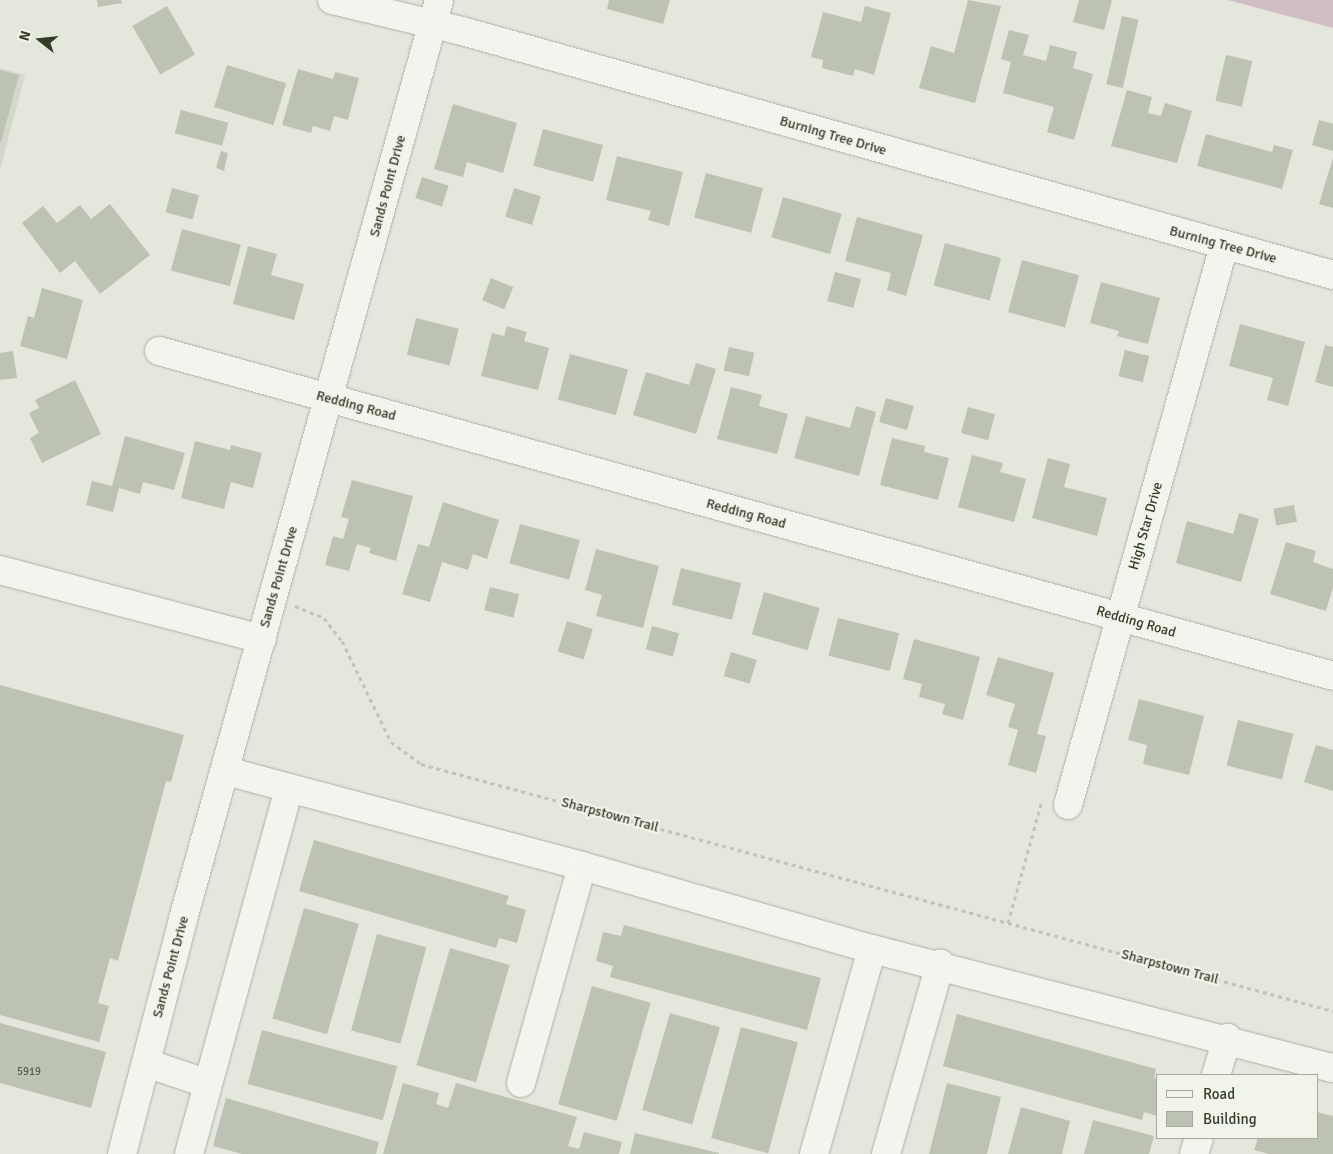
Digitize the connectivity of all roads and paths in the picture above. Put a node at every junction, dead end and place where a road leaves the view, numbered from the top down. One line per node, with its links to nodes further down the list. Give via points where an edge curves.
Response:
1 (332, 0): 2 (street, Burning Tree Drive)
2 (435, 12): 3 (street, Burning Tree Drive); 6 (street, Sands Point Drive)
3 (1224, 246): 4 (street, Burning Tree Drive); 9 (street, High Star Drive)
4 (1333, 275)
5 (159, 351): 6 (street, Redding Road)
6 (330, 398): 9 (street, Redding Road); 10 (street, Sands Point Drive)
7 (0, 570): 10 (street)
8 (288, 604): 16 (path, Sharpstown Trail, via 324,618 342,641 391,742 421,764)
9 (1121, 618): 11 (street, Redding Road); 14 (street, High Star Drive)
10 (262, 639): 12 (street, Sands Point Drive)
11 (1333, 676)
12 (226, 771): 13 (street); 21 (street, Sands Point Drive)
13 (289, 788): 15 (street); 25 (street)
14 (1055, 802): 16 (path)
15 (582, 866): 17 (street); 24 (street)
16 (1008, 923): 19 (path, Sharpstown Trail)
17 (872, 948): 18 (street); 29 (street)
18 (940, 964): 20 (street); 30 (street)
19 (1333, 1011)
20 (1227, 1038): 22 (street); 23 (street)
21 (146, 1063): 25 (street); 27 (street, Sands Point Drive)
22 (1333, 1068)
23 (1216, 1074)
24 (521, 1083)
25 (208, 1084): 28 (street)
26 (1199, 1139): 31 (street)
27 (122, 1154)
28 (189, 1154)
29 (814, 1154)
30 (886, 1154)
31 (1194, 1154)

